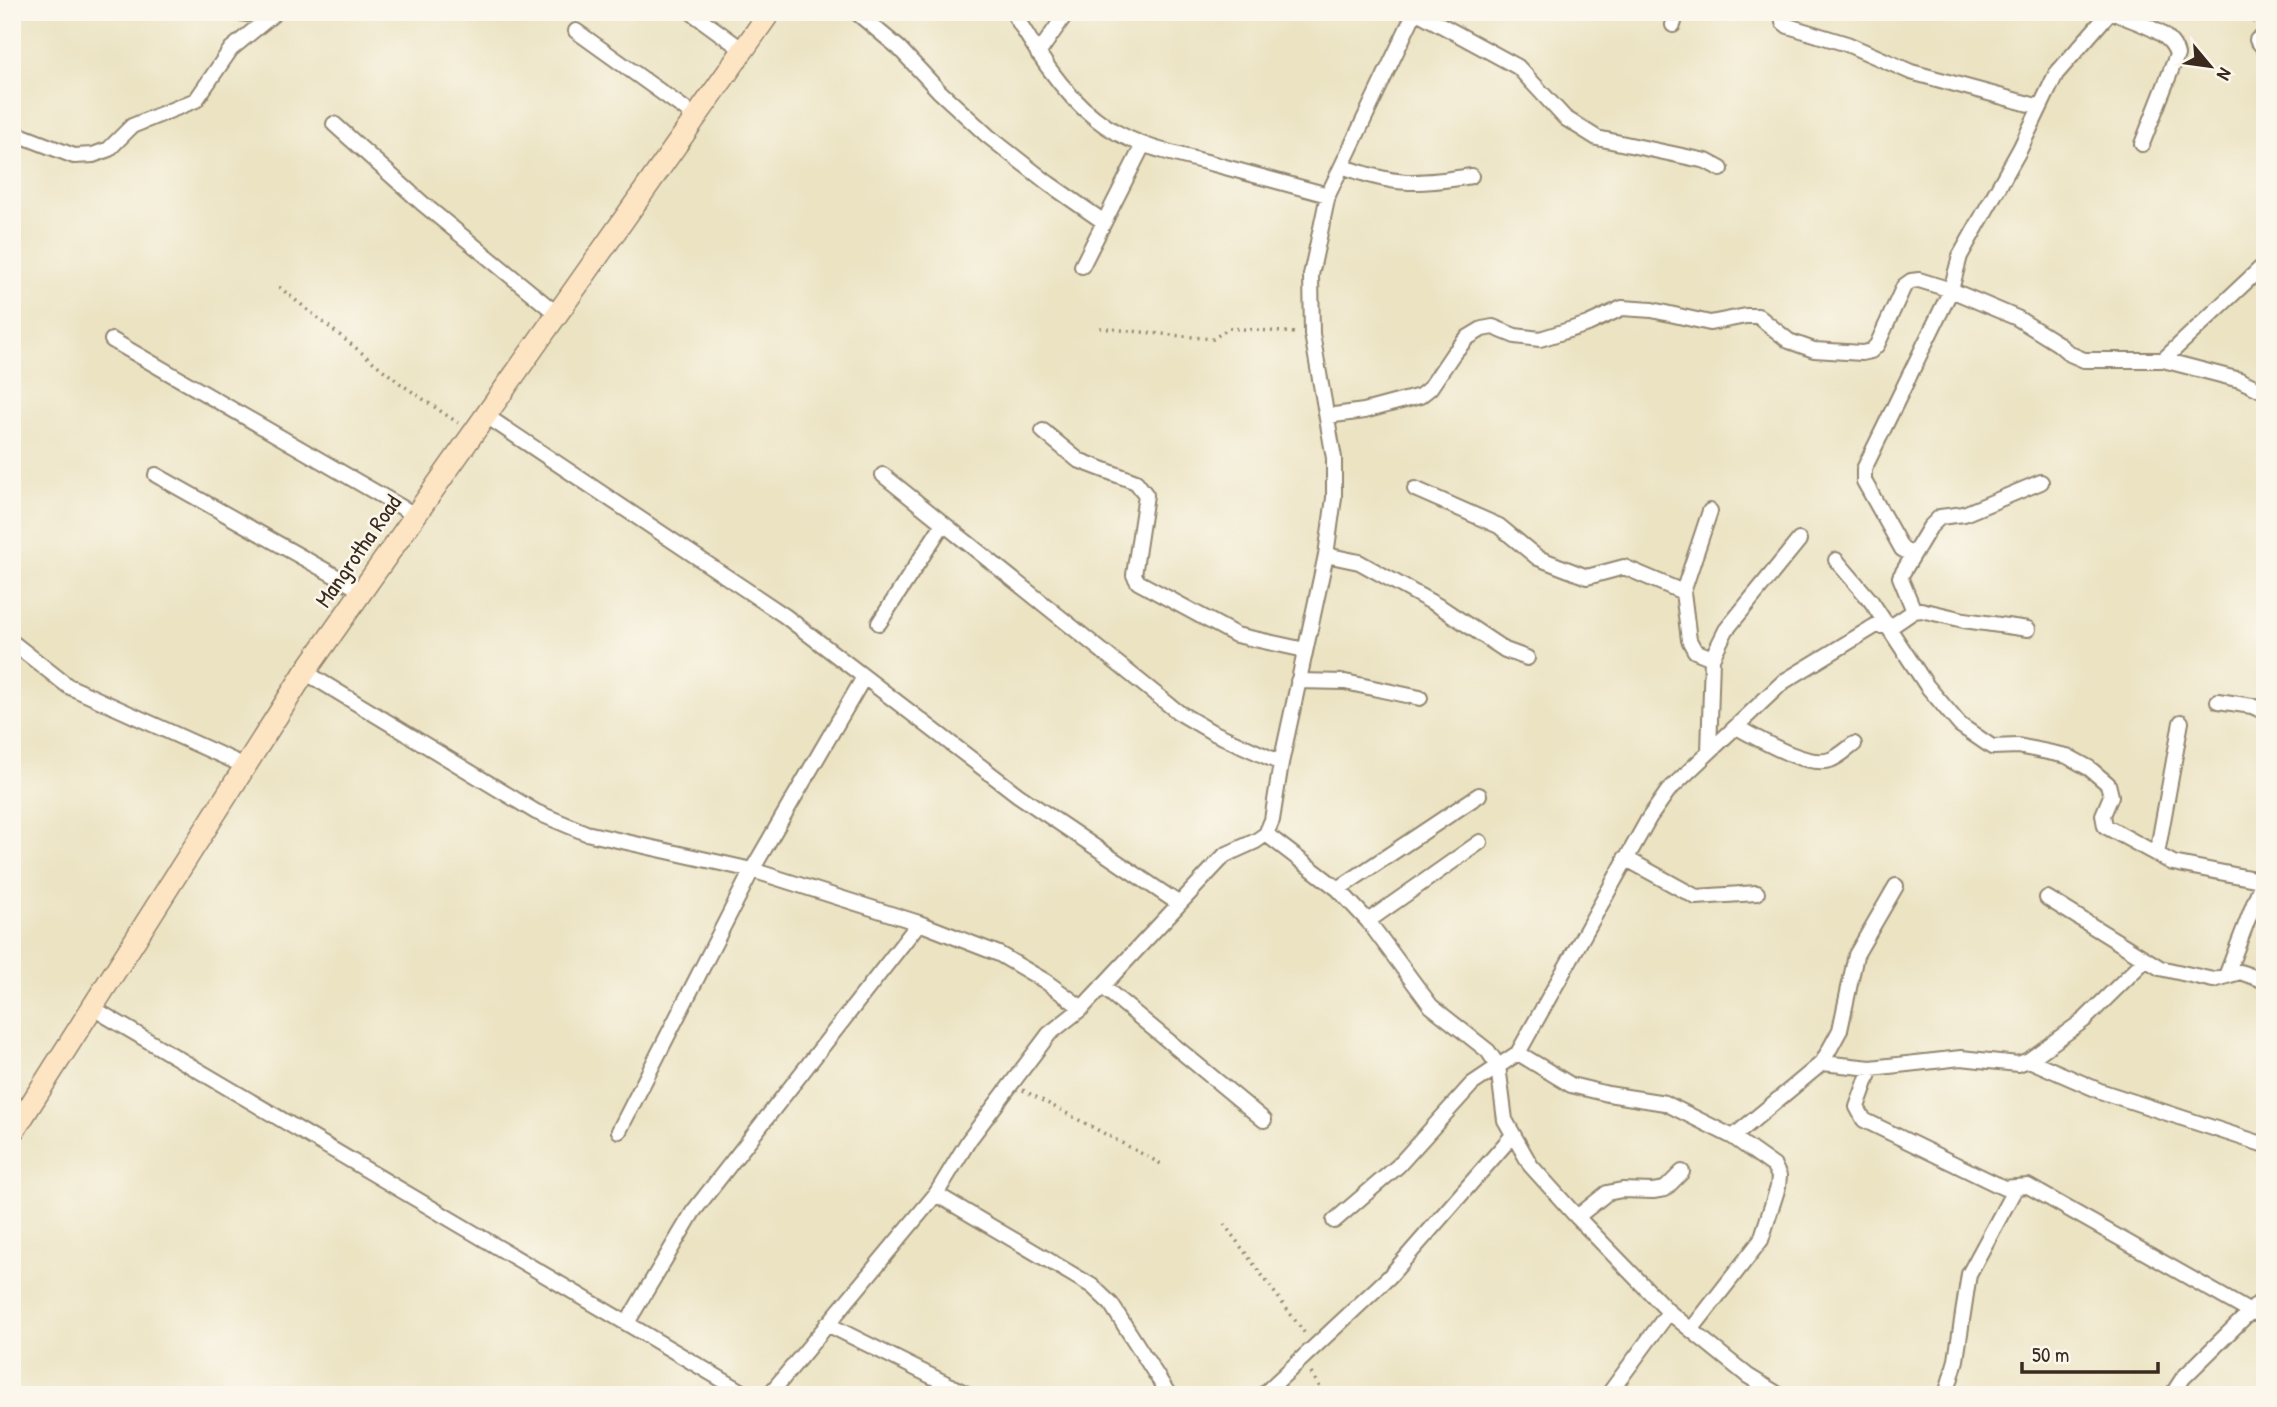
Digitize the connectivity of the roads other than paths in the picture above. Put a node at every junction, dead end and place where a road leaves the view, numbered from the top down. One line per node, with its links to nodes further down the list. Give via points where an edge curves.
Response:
1 (233, 12): 10 (street)
2 (691, 12): 12 (street)
3 (770, 12): 12 (main road, Mangrotha Road)
4 (856, 12): 24 (street, via 988,136)
5 (1013, 12): 13 (street)
6 (1068, 12): 13 (street)
7 (1416, 12): 20 (street); 21 (street, via 1518,67 1565,118 1589,135 1706,161)
8 (1783, 12): 14 (street, via 1788,26 1847,44 1911,72)
9 (2111, 12): 14 (street, via 2056,74); 18 (street, via 2168,38 2175,46 2177,55)
10 (273, 15): 17 (street, via 232,49 196,100 132,126 109,149 74,156)
11 (576, 31): 15 (street)
12 (743, 50): 15 (main road, Mangrotha Road)
13 (1038, 54): 19 (street, via 1094,118)
14 (2040, 107): 27 (street, via 1960,256)
15 (696, 117): 28 (main road, Mangrotha Road)
16 (334, 124): 28 (street)
17 (12, 132)
18 (2142, 144)
19 (1143, 145): 23 (street); 24 (street)
20 (1342, 166): 22 (street, via 1401,183); 23 (street)
21 (1721, 169)
22 (1471, 176)
23 (1328, 195): 32 (street, via 1311,275 1312,334)
24 (1104, 222): 26 (street)
25 (2265, 264): 30 (street)
26 (1082, 266)
27 (1951, 290): 30 (street, via 2017,318 2084,360); 32 (street, via 1911,281 1877,345 1862,353 1814,350 1788,341 1758,316 1710,323 1622,308 1540,339 1493,327 1482,329 1452,354 1420,396); 44 (street, via 1864,468 1864,481 1902,549)
28 (556, 314): 33 (main road, Mangrotha Road)
29 (112, 340): 40 (street)
30 (2163, 360): 31 (street, via 2240,380)
31 (2265, 393)
32 (1327, 416): 43 (street, via 1334,498)
33 (479, 424): 40 (main road, Mangrotha Road); 57 (street, via 785,616)
34 (1043, 431): 53 (street, via 1078,460 1142,488 1146,495 1134,575 1138,582 1236,635)
35 (156, 475): 46 (street)
36 (883, 475): 41 (street)
37 (2041, 482): 44 (street, via 1964,514 1940,517)
38 (1415, 489): 47 (street, via 1499,526 1538,558 1587,577 1624,567)
39 (1710, 511): 47 (street)
40 (415, 515): 46 (main road, Mangrotha Road)
41 (943, 524): 49 (street); 66 (street, via 1178,712)
42 (1799, 540): 55 (street, via 1726,630)
43 (1326, 555): 53 (street); 54 (street, via 1359,562 1442,608 1504,650)
44 (1913, 555): 48 (street, via 1900,577)
45 (1836, 560): 50 (street)
46 (362, 591): 56 (main road, Mangrotha Road)
47 (1683, 592): 55 (street, via 1689,640 1695,651)
48 (1914, 611): 50 (street); 51 (street)
49 (879, 623)
50 (1886, 625): 63 (street, via 1875,626 1783,682); 71 (street, via 1960,725 1992,747 2018,746 2067,756 2089,768 2110,790 2105,826)
51 (2028, 629)
52 (12, 642): 67 (street, via 68,686)
53 (1305, 650): 58 (street)
54 (1527, 658)
55 (1712, 658): 65 (street)
56 (305, 672): 67 (main road, Mangrotha Road); 73 (street, via 536,812 586,833)
57 (864, 677): 73 (street); 79 (street, via 1018,795)
58 (1298, 681): 59 (street, via 1345,682); 66 (street)
59 (1420, 698)
60 (2218, 701): 61 (street)
61 (2265, 712)
62 (2181, 722): 71 (street)
63 (1736, 727): 64 (street, via 1815,761 1830,760); 65 (street)
64 (1854, 744)
65 (1709, 752): 72 (street, via 1668,791)
66 (1282, 763): 69 (street)
67 (245, 766): 86 (main road, Mangrotha Road)
68 (1479, 795): 76 (street)
69 (1266, 834): 76 (street); 79 (street, via 1224,855)
70 (1480, 842): 80 (street)
71 (2157, 854): 74 (street, via 2173,863)
72 (1625, 858): 77 (street, via 1696,897); 88 (street)
73 (752, 870): 81 (street); 94 (street)
74 (2264, 880): 83 (street)
75 (1896, 886): 90 (street, via 1856,955 1840,1030)
76 (1338, 889): 80 (street)
77 (1757, 892)
78 (2048, 898): 82 (street)
79 (1178, 903): 85 (street)
80 (1368, 921): 91 (street, via 1432,1006 1488,1052)
81 (919, 923): 87 (street, via 999,954); 107 (street, via 693,1212)
82 (2146, 959): 83 (street, via 2160,968 2213,980); 89 (street, via 2084,1020)
83 (2226, 976): 84 (street, via 2241,972)
84 (2265, 981)
85 (1102, 986): 87 (street); 93 (street)
86 (91, 1007): 95 (main road, Mangrotha Road); 107 (street)
87 (1082, 1008): 101 (street, via 1049,1034 969,1140)
88 (1518, 1054): 91 (street); 97 (street, via 1571,1085 1665,1103)
89 (2029, 1060): 92 (street, via 2018,1064 1961,1058); 98 (street, via 2100,1091)
90 (1822, 1063): 92 (street); 97 (street)
91 (1498, 1066): 96 (street, via 1506,1120); 103 (street, via 1472,1084 1398,1166)
92 (1871, 1068): 100 (street, via 1857,1107 1864,1120 2004,1188)
93 (1264, 1120)
94 (619, 1131)
95 (12, 1134)
96 (1513, 1135): 102 (street, via 1531,1166); 114 (street, via 1389,1277)
97 (1733, 1137): 109 (street, via 1774,1166 1778,1186 1761,1240)
98 (2265, 1145)
99 (1682, 1172): 102 (street, via 1665,1189 1607,1193)
100 (2016, 1187): 106 (street, via 2028,1186); 117 (street, via 1969,1274)
101 (936, 1194): 108 (street); 113 (street, via 1092,1286 1111,1304)
102 (1577, 1217): 105 (street)
103 (1334, 1221)
104 (2265, 1297): 106 (street)
105 (1669, 1312): 109 (street); 115 (street)
106 (2252, 1313): 118 (street, via 2183,1378)
107 (626, 1323): 110 (street)
108 (827, 1324): 111 (street); 112 (street)
109 (1691, 1330): 116 (street)
110 (748, 1395)
111 (769, 1395)
112 (970, 1395)
113 (1169, 1395)
114 (1263, 1395)
115 (1608, 1395)
116 (1779, 1395)
117 (1946, 1395)
118 (2172, 1395)

